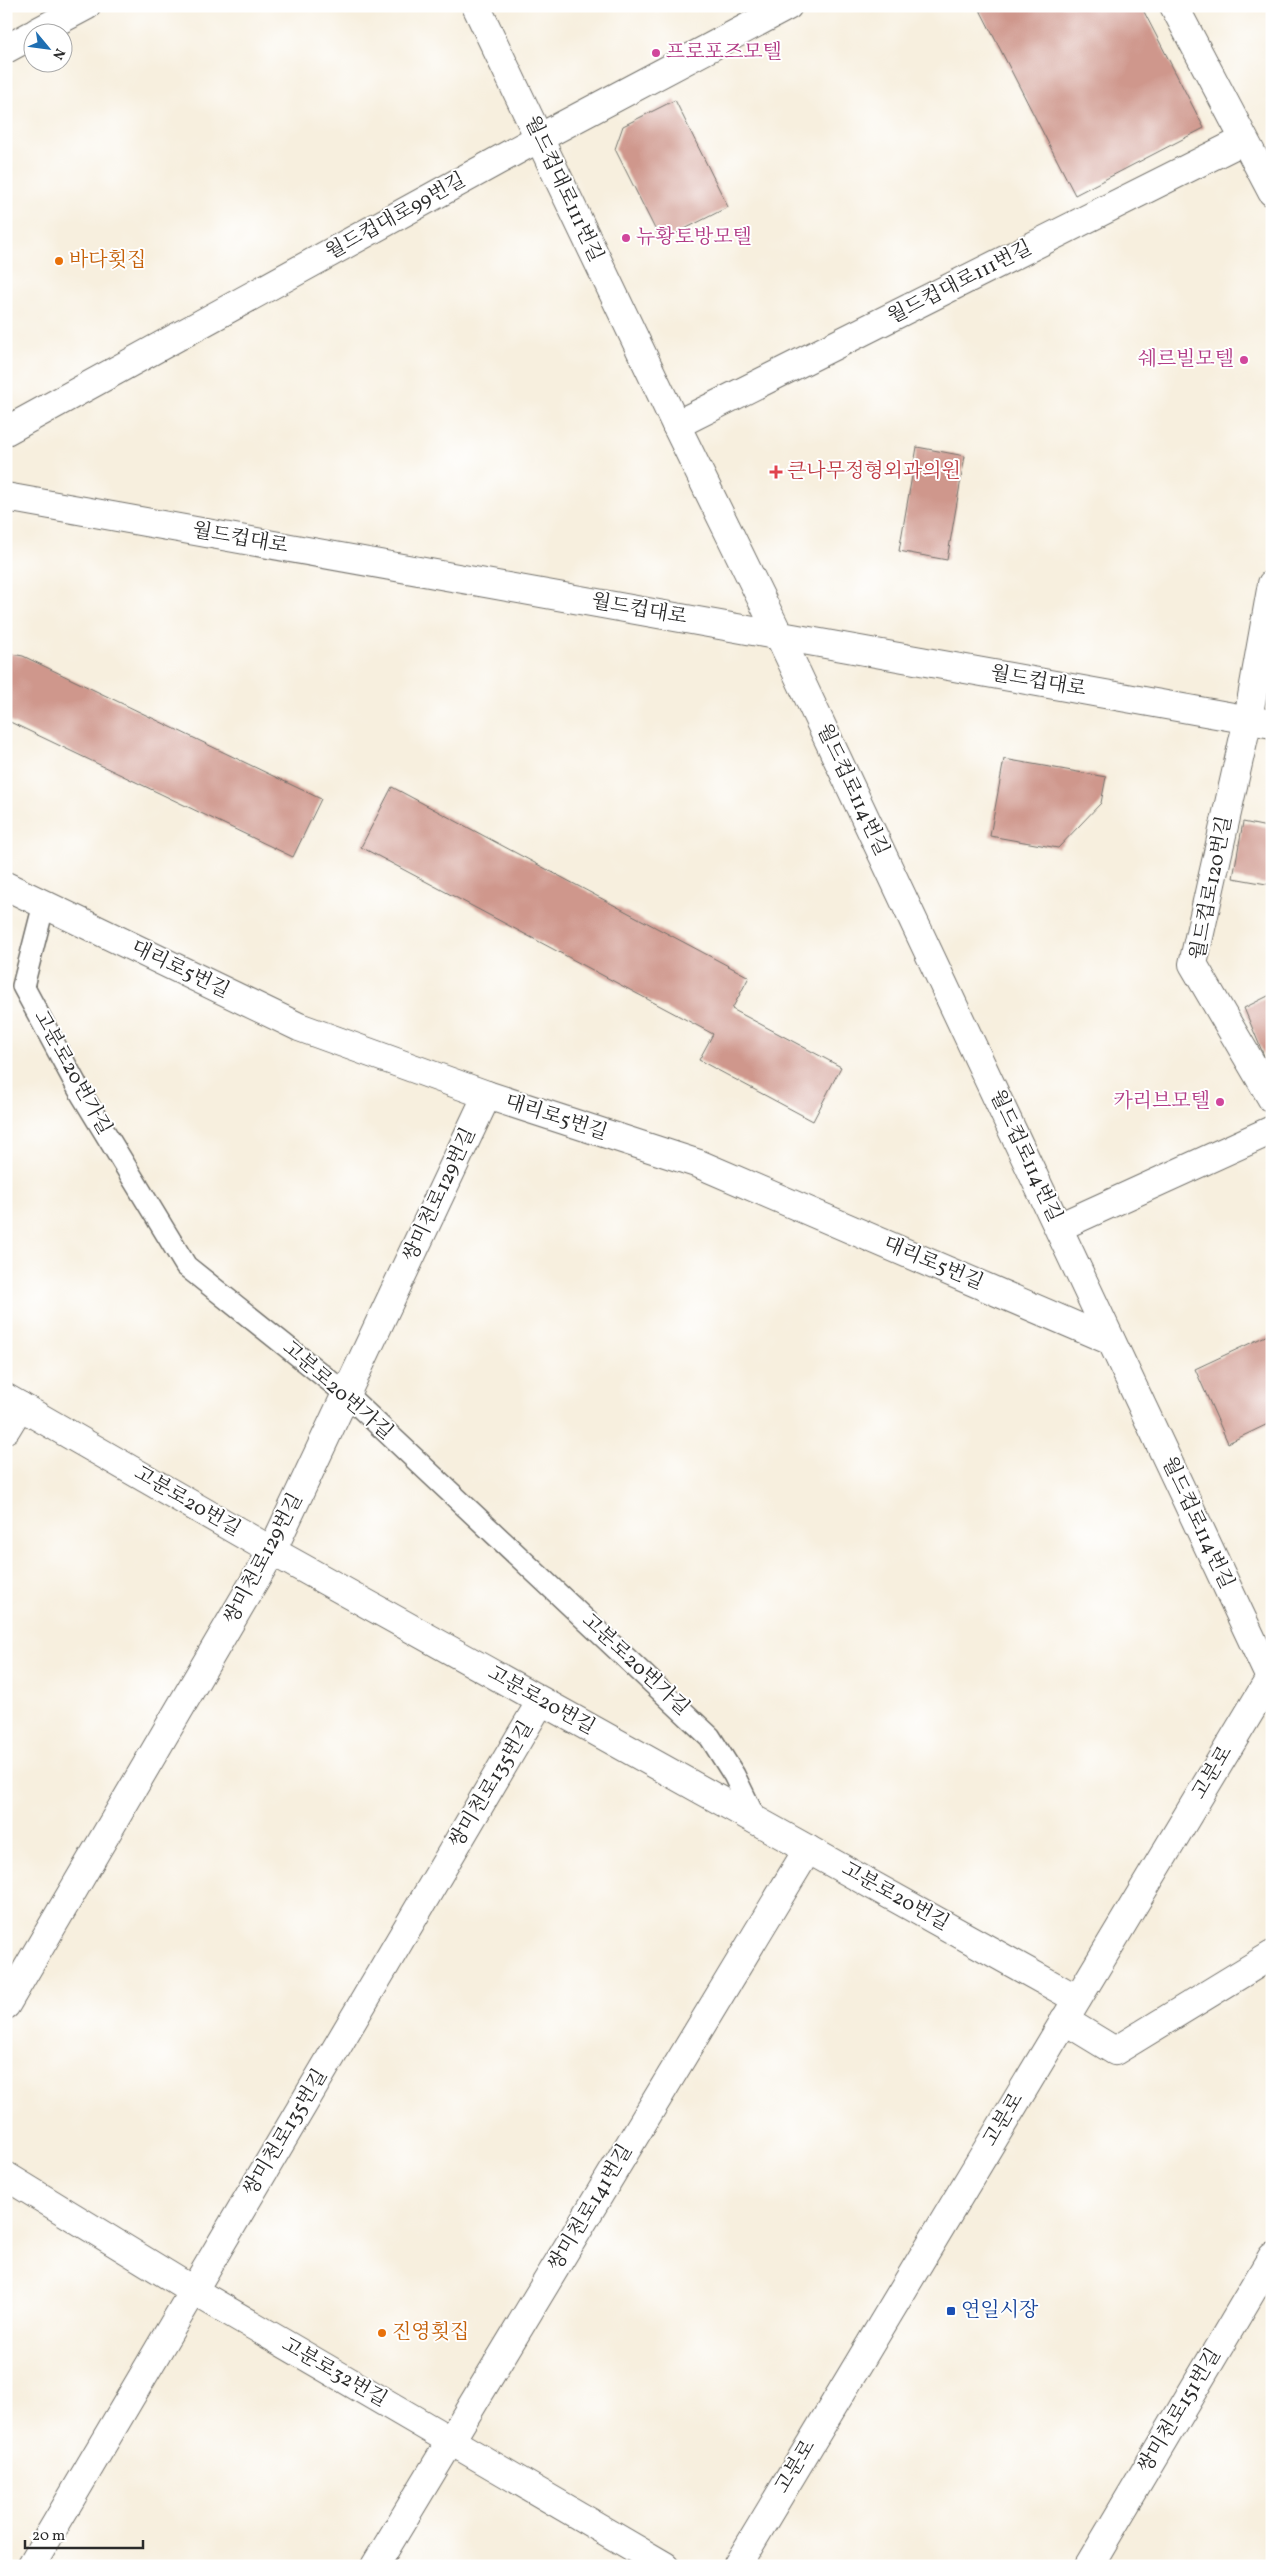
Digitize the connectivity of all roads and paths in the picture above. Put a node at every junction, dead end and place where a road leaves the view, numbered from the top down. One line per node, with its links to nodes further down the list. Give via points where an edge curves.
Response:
1 (86, 6): 5 (street)
2 (476, 6): 8 (street, 월드컵대로111번길)
3 (788, 6): 8 (street, 월드컵대로99번길)
4 (1174, 6): 9 (street)
5 (56, 22)
6 (22, 40): 7 (street)
7 (6, 49)
8 (539, 138): 11 (street, 월드컵대로111번길); 12 (street, 월드컵대로99번길)
9 (1244, 140): 10 (street); 11 (street, 월드컵대로111번길)
10 (1272, 192)
11 (676, 425): 15 (street, 월드컵대로111번길)
12 (6, 431)
13 (6, 497): 15 (street, 월드컵대로)
14 (1272, 584): 16 (street, 월드컵로120번길)
15 (779, 635): 16 (street, 월드컵대로); 22 (street, 월드컵로114번길)
16 (1260, 722): 20 (street, 월드컵로120번길, via 1193,964)
17 (6, 886): 18 (street, 대리로5번길)
18 (44, 904): 19 (street, 대리로5번길, via 299,1027); 24 (lane, 고분로20번가길, via 23,986 79,1090 186,1266)
19 (487, 1096): 23 (street, 대리로5번길, via 699,1164); 24 (street, 쌍미천로129번길)
20 (1272, 1099)
21 (1272, 1130): 22 (street)
22 (1059, 1226): 23 (street, 월드컵로114번길)
23 (1110, 1341): 28 (street, 월드컵로114번길)
24 (346, 1394): 27 (street, 쌍미천로129번길); 30 (lane, 고분로20번가길, via 710,1737 734,1775)
25 (13, 1402): 26 (street); 27 (street, 고분로20번길)
26 (6, 1429)
27 (272, 1551): 29 (street, 고분로20번길); 33 (street, 쌍미천로129번길)
28 (1271, 1678): 34 (street, 고분로)
29 (541, 1701): 30 (street, 고분로20번길); 37 (street, 쌍미천로135번길)
30 (756, 1820): 31 (street, 고분로20번길)
31 (808, 1849): 34 (street, 고분로20번길); 38 (street, 쌍미천로141번길)
32 (1272, 1955): 34 (street, 고분로20번길, via 1115,2051)
33 (6, 2005)
34 (1071, 2009): 42 (street, 고분로)
35 (6, 2176): 37 (street, 고분로32번길)
36 (1272, 2257): 43 (street, 쌍미천로151번길)
37 (194, 2291): 38 (street, 고분로32번길); 39 (street, 쌍미천로135번길)
38 (450, 2441): 40 (street, 쌍미천로141번길); 41 (street, 고분로32번길)
39 (31, 2566)
40 (375, 2566)
41 (665, 2566)
42 (737, 2566)
43 (1089, 2566)

